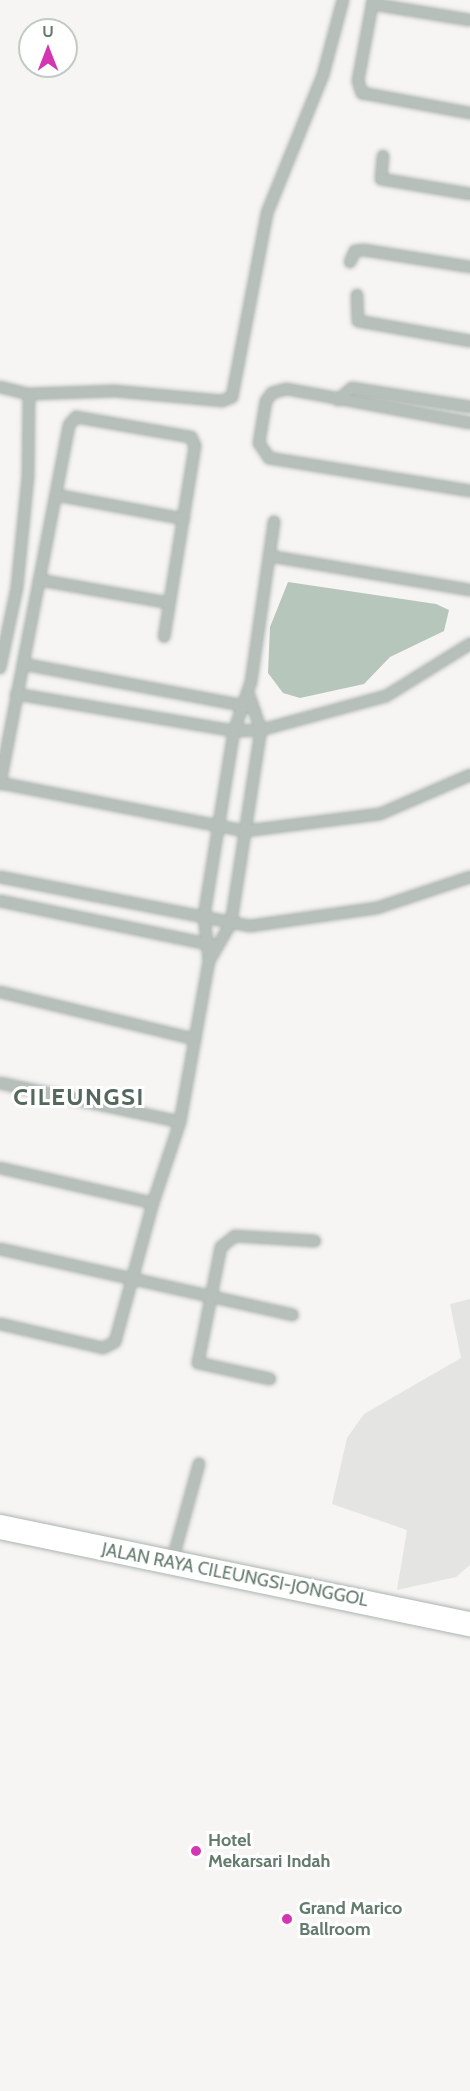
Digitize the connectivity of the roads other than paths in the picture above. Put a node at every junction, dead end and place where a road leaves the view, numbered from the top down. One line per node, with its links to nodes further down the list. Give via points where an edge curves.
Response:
1 (343, 0): 12 (street, via 323,75 267,213 232,397 222,401 115,392)
2 (372, 2): 3 (street); 4 (street, via 358,81 362,93)
3 (470, 20)
4 (470, 113)
5 (383, 156): 6 (street, via 381,178)
6 (470, 194)
7 (350, 262): 8 (street, via 354,251 364,249)
8 (470, 267)
9 (357, 295): 10 (street, via 358,321)
10 (470, 340)
11 (0, 387): 12 (street)
12 (28, 394): 27 (street, via 28,477 18,576)
13 (338, 400): 14 (street, via 352,387); 15 (street); 16 (street, via 286,389 272,393 260,450 269,458)
14 (470, 407)
15 (470, 423)
16 (470, 491)
17 (56, 495): 18 (street); 18 (street, via 69,425 76,417 183,432 195,446); 21 (street)
18 (183, 519): 23 (street)
19 (274, 522): 20 (street)
20 (269, 556): 22 (street); 29 (street)
21 (39, 580): 23 (street); 26 (street)
22 (470, 590)
23 (169, 603): 24 (street)
24 (165, 637)
25 (470, 644): 31 (street, via 386,696 336,714)
26 (23, 664): 28 (street); 29 (street)
27 (0, 668)
28 (16, 694): 30 (street); 33 (street)
29 (249, 707): 30 (street); 31 (street)
30 (234, 730): 31 (street); 34 (street)
31 (261, 730): 35 (street)
32 (470, 775): 35 (street, via 380,814)
33 (0, 784): 34 (street)
34 (221, 826): 35 (street); 39 (street)
35 (245, 831): 40 (street)
36 (0, 877): 39 (street)
37 (470, 877): 40 (street, via 428,894 318,920)
38 (0, 902): 41 (street)
39 (204, 916): 40 (street); 41 (street)
40 (231, 923): 41 (street)
41 (212, 945): 43 (street)
42 (0, 992): 43 (street)
43 (195, 1040): 45 (street)
44 (0, 1083): 45 (street)
45 (180, 1122): 47 (street)
46 (0, 1168): 47 (street)
47 (153, 1203): 50 (street)
48 (315, 1241): 51 (street, via 230,1237 221,1247)
49 (0, 1249): 50 (street)
50 (132, 1278): 51 (street); 53 (street, via 122,1331 103,1348)
51 (212, 1298): 52 (street); 54 (street, via 198,1363)
52 (293, 1315)
53 (0, 1324)
54 (270, 1379)
55 (199, 1464): 57 (street)
56 (0, 1527): 57 (main road, JALAN RAYA CILEUNGSI-JONGGOL)
57 (172, 1562): 58 (main road, JALAN RAYA CILEUNGSI-JONGGOL)
58 (468, 1622)

